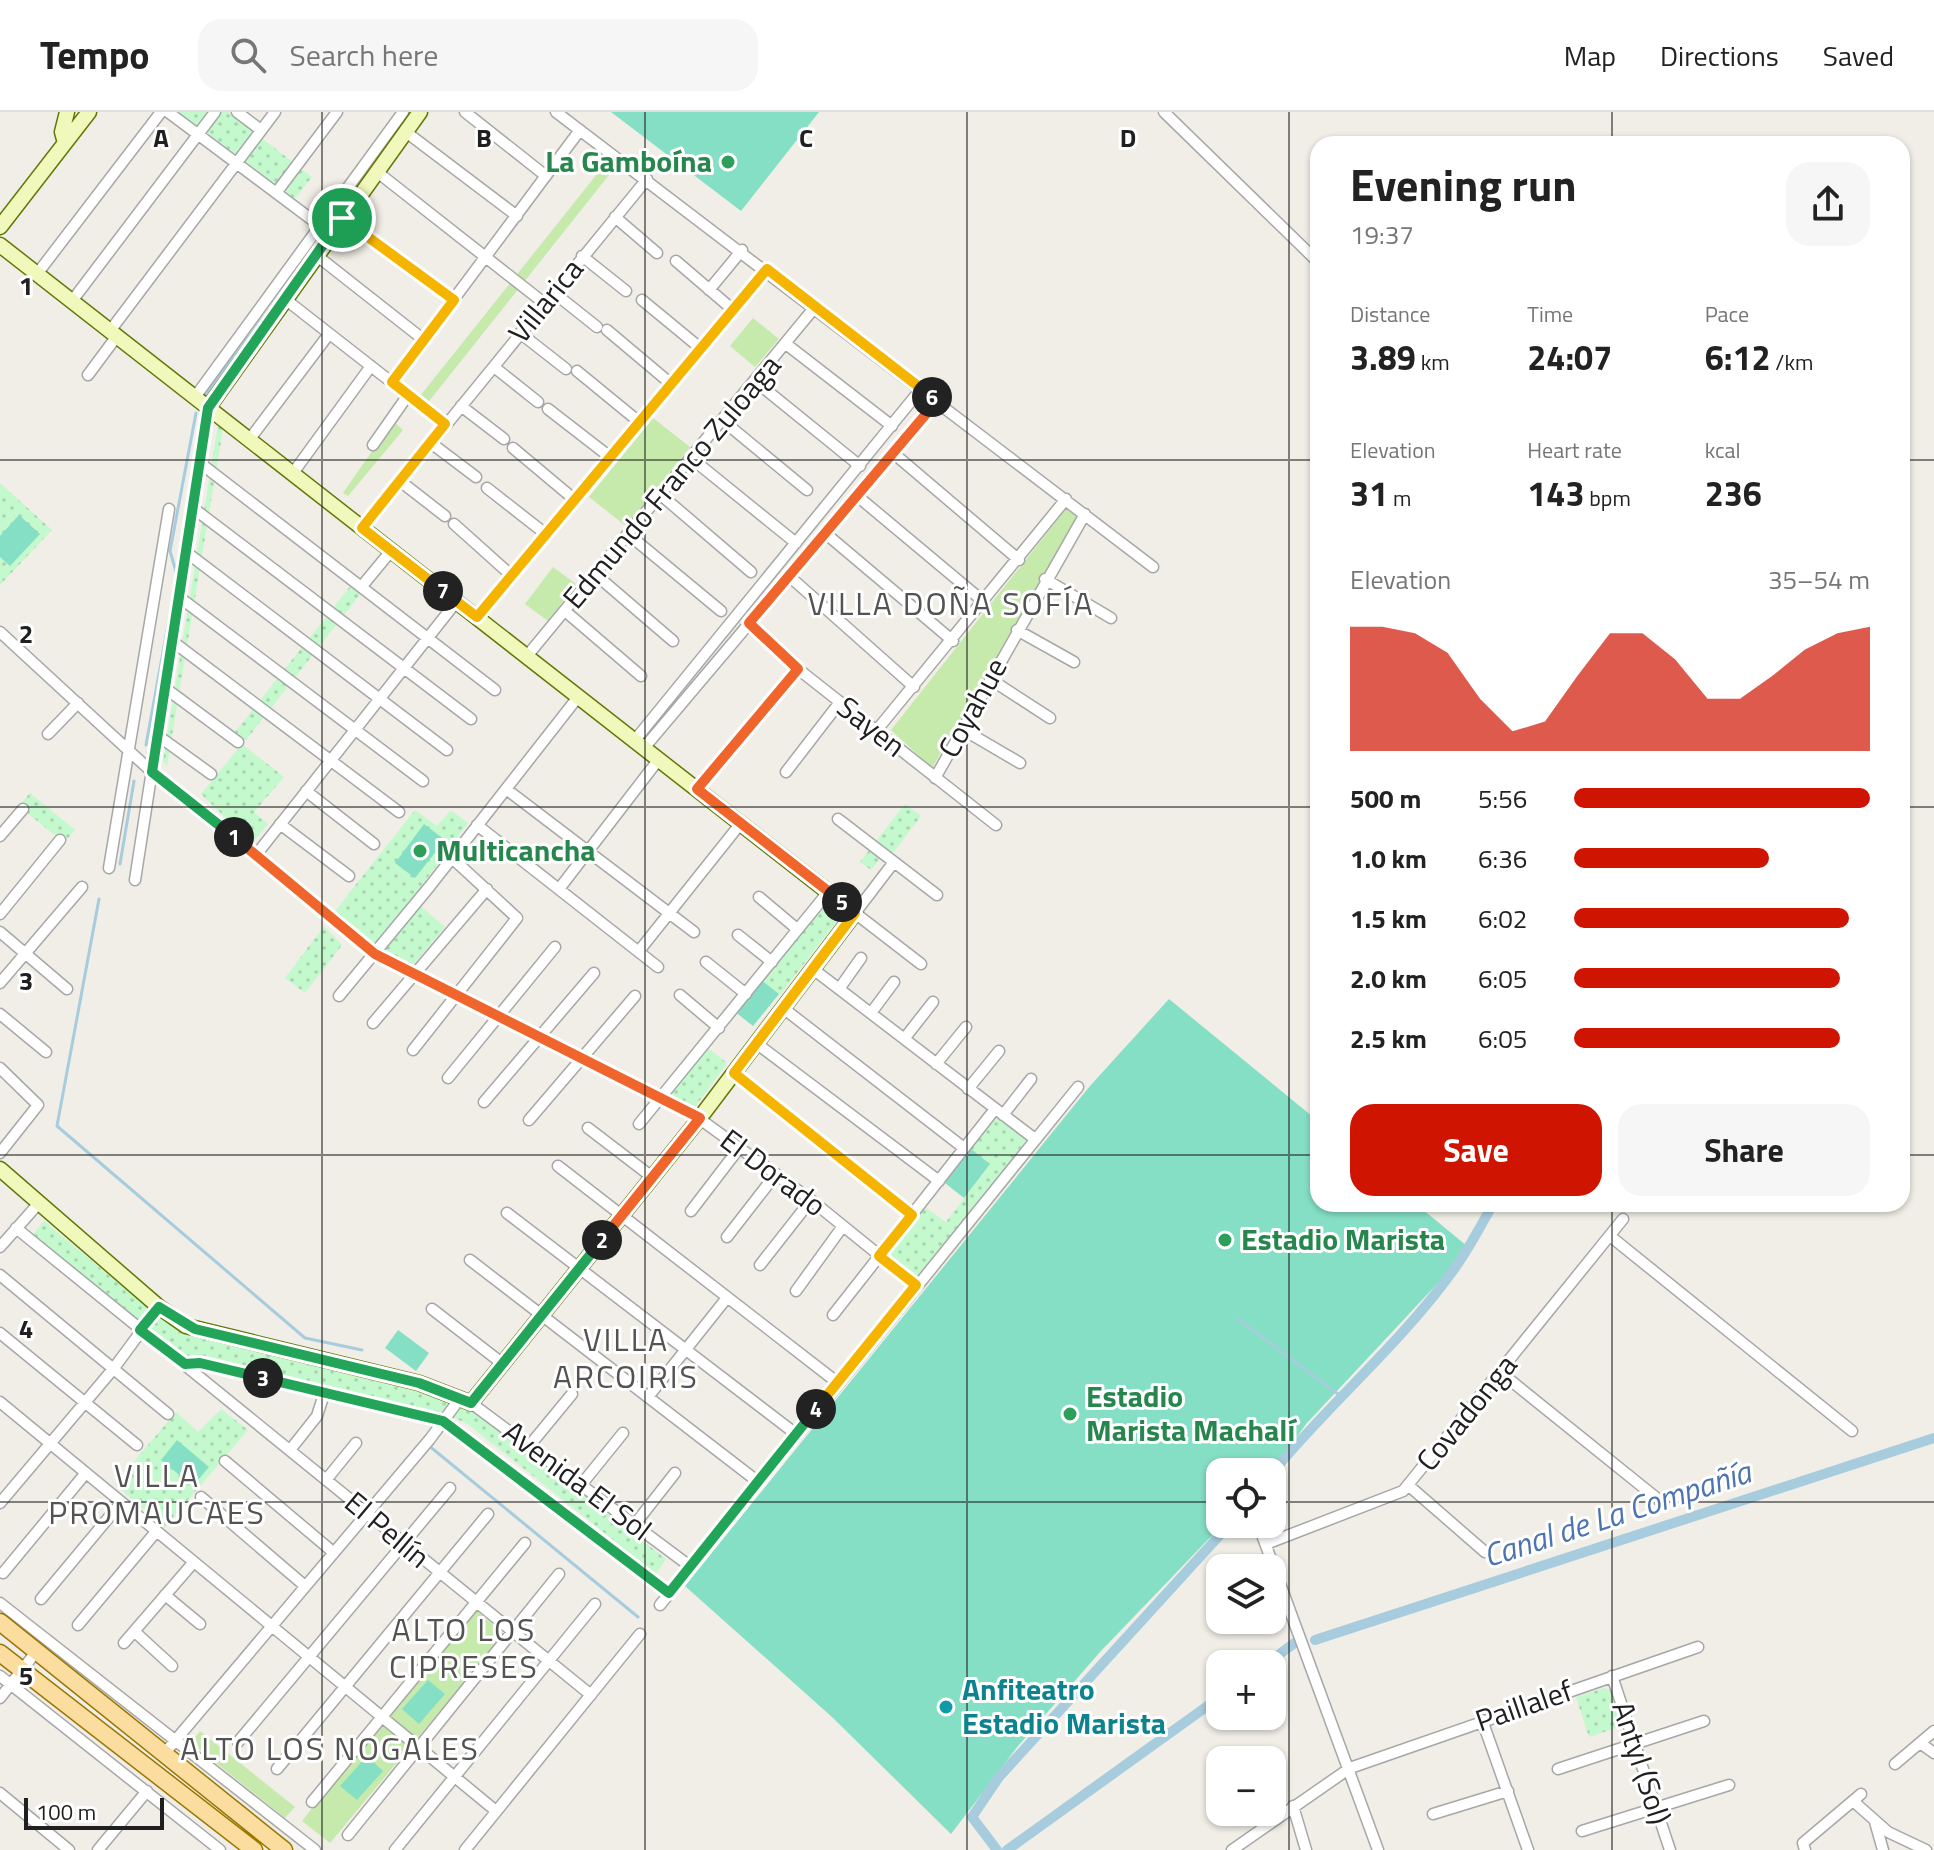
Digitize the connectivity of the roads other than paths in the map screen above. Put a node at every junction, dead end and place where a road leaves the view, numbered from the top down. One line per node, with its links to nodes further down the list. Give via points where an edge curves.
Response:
1 (89, 112): 18 (street)
2 (161, 112): 38 (street)
3 (168, 112): 17 (street)
4 (215, 112): 17 (street)
5 (237, 112): 14 (street)
6 (275, 112): 14 (street)
7 (337, 112): 23 (street)
8 (403, 112): 28 (street)
9 (420, 112): 16 (street)
10 (465, 112): 21 (street)
11 (556, 112): 15 (street)
12 (1164, 112): 32 (street)
13 (65, 113): 18 (street)
14 (261, 130): 19 (street)
15 (580, 130): 21 (street); 22 (street)
16 (406, 132): 20 (street); 24 (street)
17 (197, 134): 19 (street); 45 (street)
18 (65, 143): 27 (street)
19 (238, 164): 23 (street); 50 (street)
20 (376, 171): 26 (street); 35 (street)
21 (546, 176): 24 (street)
22 (647, 179): 25 (street, Villarica); 30 (street)
23 (276, 193): 28 (street)
24 (517, 216): 35 (street)
25 (615, 217): 31 (street); 34 (street, Villarica)
26 (342, 218): 28 (street); 43 (street)
27 (0, 227)
28 (325, 230): 33 (street); 63 (street)
29 (0, 245): 38 (street)
30 (742, 250): 37 (street); 39 (street)
31 (657, 253)
32 (1310, 254)
33 (316, 255): 42 (street); 52 (street)
34 (582, 256): 40 (street); 41 (street, Villarica)
35 (485, 257): 43 (street); 46 (street)
36 (676, 261): 39 (street)
37 (767, 269): 47 (street); 48 (street)
38 (37, 274): 45 (street)
39 (709, 290): 48 (street)
40 (626, 291)
41 (553, 292): 46 (street, Villarica); 60 (street)
42 (285, 299): 51 (street); 66 (street)
43 (454, 300): 52 (street)
44 (642, 300): 54 (street)
45 (72, 301): 50 (street)
46 (544, 303): 49 (street, Villarica)
47 (815, 307): 53 (street, Edmundo Franco Zuloaga); 61 (street)
48 (732, 309): 54 (street)
49 (520, 333): 56 (street, Villarica); 68 (street)
50 (114, 334): 57 (street); 63 (street)
51 (329, 334): 55 (street); 72 (street)
52 (424, 340): 59 (street)
53 (786, 344): 58 (street, Edmundo Franco Zuloaga); 70 (street)
54 (699, 347): 60 (street)
55 (371, 366): 59 (street); 81 (street)
56 (494, 367): 65 (street, Villarica); 77 (street)
57 (88, 375)
58 (755, 381): 67 (street, Edmundo Franco Zuloaga); 80 (street)
59 (392, 382): 62 (street)
60 (670, 383): 68 (street)
61 (921, 389): 64 (street); 70 (street)
62 (408, 395): 69 (street); 74 (street)
63 (195, 397): 66 (street)
64 (937, 401): 76 (street); 88 (street)
65 (461, 406): 69 (street, Villarica); 71 (street)
66 (208, 408): 72 (street); 79 (street)
67 (722, 420): 78 (street, Edmundo Franco Zuloaga); 85 (street)
68 (638, 421): 77 (street)
69 (445, 424): 73 (street, Villarica)
70 (892, 426): 80 (street)
71 (504, 439)
72 (249, 440): 81 (street)
73 (431, 443): 82 (street); 83 (street, Villarica)
74 (373, 445)
75 (513, 448): 89 (street)
76 (892, 452): 87 (street); 102 (street)
77 (610, 457): 89 (street)
78 (691, 458): 86 (street, Edmundo Franco Zuloaga); 99 (street)
79 (200, 463): 90 (street); 109 (street)
80 (860, 466): 99 (street)
81 (293, 473): 95 (street)
82 (476, 477)
83 (400, 481): 93 (street); 95 (street, Villarica)
84 (487, 488): 98 (street)
85 (807, 490)
86 (661, 495): 97 (street, Edmundo Franco Zuloaga); 104 (street)
87 (856, 495): 96 (street); 112 (street)
88 (1066, 499): 92 (street); 102 (street)
89 (575, 500): 98 (street)
90 (193, 508): 101 (street); 126 (street)
91 (169, 509): 146 (street)
92 (1085, 514): 103 (street); 108 (street, Coyahue)
93 (445, 516)
94 (454, 524): 106 (street)
95 (362, 528): 100 (street)
96 (825, 533): 107 (street); 123 (street)
97 (628, 534): 105 (street, Edmundo Franco Zuloaga); 114 (street)
98 (547, 535): 106 (street)
99 (796, 543): 145 (street)
100 (391, 551): 109 (street); 111 (street)
101 (186, 552): 110 (street); 133 (street)
102 (1019, 560): 112 (street)
103 (1153, 567)
104 (751, 572)
105 (595, 574): 113 (street, Edmundo Franco Zuloaga); 122 (street)
106 (512, 576): 115 (street)
107 (789, 576): 117 (street); 130 (street)
108 (1045, 579): 116 (street); 118 (street, Coyahue)
109 (362, 586): 120 (street)
110 (179, 597): 121 (street); 139 (street)
111 (457, 601): 115 (street); 120 (street)
112 (984, 602): 123 (street)
113 (565, 611): 124 (street, Edmundo Franco Zuloaga); 128 (street)
114 (721, 611)
115 (477, 617): 124 (street)
116 (1111, 618)
117 (749, 623): 127 (street, Sayen); 145 (street)
118 (1017, 630): 125 (street); 129 (street, Coyahue)
119 (0, 632): 136 (street, El Dorado)
120 (428, 637): 126 (street); 132 (street)
121 (172, 641): 131 (street); 149 (street)
122 (673, 641)
123 (953, 641): 130 (street)
124 (527, 656): 134 (street)
125 (1074, 662)
126 (403, 667): 133 (street); 138 (street)
127 (798, 669): 135 (street, Sayen); 157 (street)
128 (641, 676)
129 (990, 679): 137 (street); 140 (street, Coyahue)
130 (914, 687): 141 (street)
131 (165, 688): 143 (street); 144 (street)
132 (495, 690)
133 (380, 697): 139 (street); 147 (street)
134 (578, 697): 145 (street); 156 (street)
135 (840, 702): 141 (street, Sayen); 152 (street)
136 (78, 703): 142 (street); 146 (street, El Dorado)
137 (1050, 718)
138 (471, 719)
139 (356, 728): 149 (street); 155 (street)
140 (962, 729): 150 (street); 154 (street, Coyahue)
141 (876, 731): 154 (street, Sayen)
142 (48, 734)
143 (157, 735): 151 (street); 153 (street)
144 (238, 742)
145 (640, 744): 148 (street)
146 (128, 750): 151 (street, El Dorado); 173 (street)
147 (447, 750)
148 (659, 759): 157 (street); 169 (street)
149 (332, 761): 158 (street); 160 (street)
150 (1020, 763)
151 (152, 772): 170 (street, El Dorado); 175 (street)
152 (786, 772)
153 (211, 774)
154 (935, 778): 165 (street, Sayen)
155 (423, 781)
156 (506, 789): 164 (street); 169 (street)
157 (697, 789): 162 (street)
158 (306, 791): 163 (street); 168 (street)
159 (23, 809): 166 (street)
160 (399, 812)
161 (838, 819): 172 (street)
162 (741, 823): 179 (street); 182 (street)
163 (280, 824): 170 (street); 174 (street)
164 (477, 825): 171 (street); 178 (street)
165 (996, 825)
166 (0, 836)
167 (60, 840): 184 (street)
168 (374, 844)
169 (587, 854): 178 (street); 182 (street)
170 (256, 855): 192 (street, El Dorado)
171 (452, 858): 177 (street); 192 (street)
172 (894, 862): 180 (street); 183 (street)
173 (109, 868)
174 (349, 876)
175 (135, 880)
176 (82, 887): 191 (street)
177 (487, 889): 200 (street); 206 (street, via 517,918)
178 (559, 889): 190 (street)
179 (829, 891): 183 (street); 185 (street)
180 (937, 895)
181 (759, 897): 185 (street)
182 (669, 913): 187 (street); 190 (street)
183 (855, 913): 196 (street); 198 (street)
184 (0, 914)
185 (797, 929): 195 (street)
186 (0, 932): 191 (street)
187 (694, 932)
188 (738, 935): 195 (street)
189 (555, 947): 214 (street)
190 (639, 951): 197 (street)
191 (26, 954): 202 (street); 203 (street)
192 (375, 954): 200 (street, El Dorado); 208 (street)
193 (861, 958): 204 (street)
194 (706, 962): 205 (street)
195 (772, 962): 205 (street)
196 (921, 964)
197 (658, 967)
198 (813, 969): 204 (street); 211 (street)
199 (594, 973): 218 (street)
200 (415, 976): 206 (street, El Dorado); 215 (street)
201 (894, 982): 212 (street)
202 (0, 983)
203 (67, 989)
204 (839, 989): 212 (street)
205 (746, 994): 217 (street)
206 (453, 995): 214 (street, El Dorado); 221 (street)
207 (680, 995): 217 (street)
208 (339, 996)
209 (635, 996): 224 (street)
210 (933, 1002): 219 (street)
211 (783, 1008): 220 (street); 241 (street)
212 (871, 1013): 219 (street)
213 (0, 1014): 223 (street)
214 (498, 1017): 218 (street, El Dorado); 228 (street)
215 (373, 1023)
216 (966, 1027): 225 (street)
217 (719, 1028): 232 (street)
218 (540, 1037): 224 (street, El Dorado); 233 (street)
219 (904, 1039): 225 (street)
220 (756, 1043): 227 (street); 247 (street)
221 (413, 1050)
222 (999, 1051): 231 (street)
223 (46, 1052)
224 (584, 1058): 232 (street, El Dorado); 236 (street)
225 (936, 1064): 231 (street)
226 (0, 1068): 242 (street, via 38,1105)
227 (734, 1073): 235 (street); 252 (street)
228 (448, 1078)
229 (1031, 1079): 234 (street)
230 (1078, 1087): 239 (street)
231 (968, 1089): 234 (street)
232 (660, 1096): 235 (street, El Dorado); 237 (street)
233 (484, 1102)
234 (999, 1112): 239 (street); 241 (street)
235 (700, 1118): 240 (street, El Dorado); 246 (street)
236 (529, 1120)
237 (639, 1124)
238 (588, 1128): 246 (street)
239 (1035, 1139): 265 (street)
240 (740, 1147): 245 (street, El Dorado); 250 (street)
241 (964, 1148): 247 (street)
242 (0, 1153)
243 (558, 1166): 253 (street)
244 (0, 1169): 249 (street, Avenida El Sol)
245 (776, 1174): 248 (street, El Dorado); 258 (street)
246 (652, 1177): 253 (street)
247 (939, 1181): 252 (street)
248 (811, 1200): 255 (street, El Dorado); 262 (street)
249 (39, 1203): 256 (street); 268 (street, Avenida El Sol)
250 (691, 1211)
251 (507, 1213): 263 (street)
252 (912, 1215): 260 (street)
253 (621, 1216): 263 (street); 267 (street)
254 (1623, 1219): 257 (street, Covadonga)
255 (843, 1226): 260 (street, El Dorado); 266 (street)
256 (16, 1228): 259 (street); 272 (street, El Pellín)
257 (1610, 1236): 278 (street, Covadonga); 288 (street)
258 (727, 1237)
259 (0, 1247)
260 (879, 1256): 265 (street, El Dorado); 271 (street)
261 (470, 1260): 270 (street)
262 (760, 1265)
263 (580, 1267): 270 (street); 274 (street)
264 (0, 1275): 277 (street)
265 (916, 1285): 279 (street)
266 (796, 1291)
267 (726, 1299): 274 (street); 279 (street)
268 (159, 1307): 272 (street); 283 (street, Avenida El Sol, via 195,1329 404,1379)
269 (432, 1309): 276 (street)
270 (542, 1315): 276 (street); 282 (street)
271 (833, 1315)
272 (140, 1330): 275 (street, El Pellín); 277 (street)
273 (0, 1333): 284 (street)
274 (685, 1349): 282 (street); 290 (street)
275 (185, 1364): 280 (street, via 200,1363); 295 (street, El Pellín)
276 (503, 1364): 283 (street)
277 (114, 1368): 284 (street); 286 (street)
278 (1500, 1372): 302 (street, Covadonga); 305 (street)
279 (838, 1383): 290 (street)
280 (324, 1394): 287 (street); 295 (street, via 317,1416)
281 (572, 1394): 294 (street)
282 (648, 1397): 300 (street)
283 (466, 1400): 287 (street); 294 (street, Avenida El Sol)
284 (84, 1401): 292 (street); 293 (street)
285 (0, 1402): 292 (street)
286 (168, 1414)
287 (443, 1421): 308 (street); 324 (street)
288 (1852, 1431)
289 (623, 1433): 301 (street)
290 (796, 1434): 300 (street)
291 (356, 1443): 299 (street)
292 (48, 1444): 298 (street); 306 (street)
293 (137, 1445)
294 (530, 1445): 301 (street, Avenida El Sol)
295 (290, 1450): 299 (street, El Pellín)
296 (225, 1461): 316 (street)
297 (675, 1473): 310 (street)
298 (85, 1474): 307 (street); 320 (street)
299 (326, 1480): 308 (street, El Pellín)
300 (757, 1481): 319 (street)
301 (581, 1485): 310 (street, Avenida El Sol)
302 (1408, 1485): 315 (street, Covadonga, via 1395,1497); 317 (street)
303 (450, 1488): 313 (street)
304 (201, 1497): 323 (street)
305 (1659, 1500)
306 (0, 1503)
307 (120, 1504): 311 (street); 326 (street)
308 (366, 1512): 313 (street, El Pellín); 316 (street)
309 (488, 1514): 321 (street)
310 (635, 1524): 319 (street, Avenida El Sol)
311 (155, 1533): 318 (street); 334 (street)
312 (1264, 1538): 315 (street)
313 (403, 1543): 321 (street, El Pellín); 342 (street)
314 (525, 1543): 328 (street)
315 (1266, 1544): 364 (street)
316 (333, 1552): 323 (street)
317 (1485, 1552)
318 (193, 1563): 325 (street); 333 (street)
319 (691, 1567): 324 (street)
320 (3, 1573)
321 (439, 1573): 328 (street, El Pellín); 349 (street)
322 (559, 1574): 336 (street)
323 (305, 1586): 333 (street)
324 (669, 1593): 330 (street)
325 (165, 1595): 332 (street); 335 (street)
326 (41, 1599)
327 (0, 1603): 356 (street)
328 (477, 1604): 336 (street, El Pellín); 352 (street)
329 (595, 1604): 343 (street)
330 (660, 1605)
331 (0, 1622): 340 (main road)
332 (200, 1624)
333 (273, 1624): 342 (street); 356 (street)
334 (78, 1625)
335 (135, 1632): 338 (street); 344 (street)
336 (511, 1632): 343 (street, El Pellín); 360 (street)
337 (640, 1634): 350 (street)
338 (124, 1643)
339 (1698, 1647): 347 (street, Paillalef)
340 (36, 1652): 345 (street); 362 (main road)
341 (0, 1653): 345 (main road)
342 (310, 1655): 349 (street); 357 (street)
343 (547, 1661): 350 (street, El Pellín); 367 (street)
344 (172, 1666)
345 (22, 1670): 348 (street); 383 (main road)
346 (0, 1676): 348 (street)
347 (1612, 1676): 353 (street, Paillalef); 358 (street, Antyl (Sol))
348 (11, 1684): 351 (street); 369 (street)
349 (345, 1685): 352 (street); 365 (street)
350 (591, 1695): 375 (street)
351 (0, 1698)
352 (384, 1718): 360 (street); 372 (street)
353 (1482, 1720): 364 (street, Paillalef); 370 (street)
354 (1704, 1721): 358 (street)
355 (1934, 1731): 359 (street)
356 (176, 1740): 362 (street); 385 (street)
357 (238, 1742)
358 (1635, 1743): 366 (street); 374 (street, Antyl (Sol))
359 (1920, 1743): 361 (street); 363 (street)
360 (418, 1745): 367 (street); 379 (street)
361 (1934, 1753)
362 (163, 1755): 384 (main road)
363 (1895, 1764)
364 (1350, 1768): 373 (street, Paillalef); 390 (street)
365 (277, 1769)
366 (1558, 1769)
367 (454, 1775): 375 (street); 386 (street)
368 (1729, 1785): 374 (street)
369 (147, 1791): 380 (street); 382 (street)
370 (1508, 1791): 376 (street); 391 (street)
371 (0, 1793): 381 (street)
372 (312, 1802)
373 (1293, 1806): 388 (street, Paillalef); 389 (street)
374 (1656, 1808): 378 (street); 392 (street, Antyl (Sol))
375 (496, 1811): 387 (street)
376 (1433, 1814)
377 (1875, 1822): 393 (street, via 1857,1797 1803,1843); 394 (street); 395 (street)
378 (1582, 1831)
379 (348, 1835)
380 (104, 1848)
381 (69, 1850)
382 (220, 1850)
383 (254, 1850)
384 (284, 1850)
385 (315, 1850)
386 (395, 1850)
387 (465, 1850)
388 (1232, 1850)
389 (1306, 1850)
390 (1378, 1850)
391 (1527, 1850)
392 (1670, 1850)
393 (1805, 1850)
394 (1883, 1850)
395 (1926, 1850)

